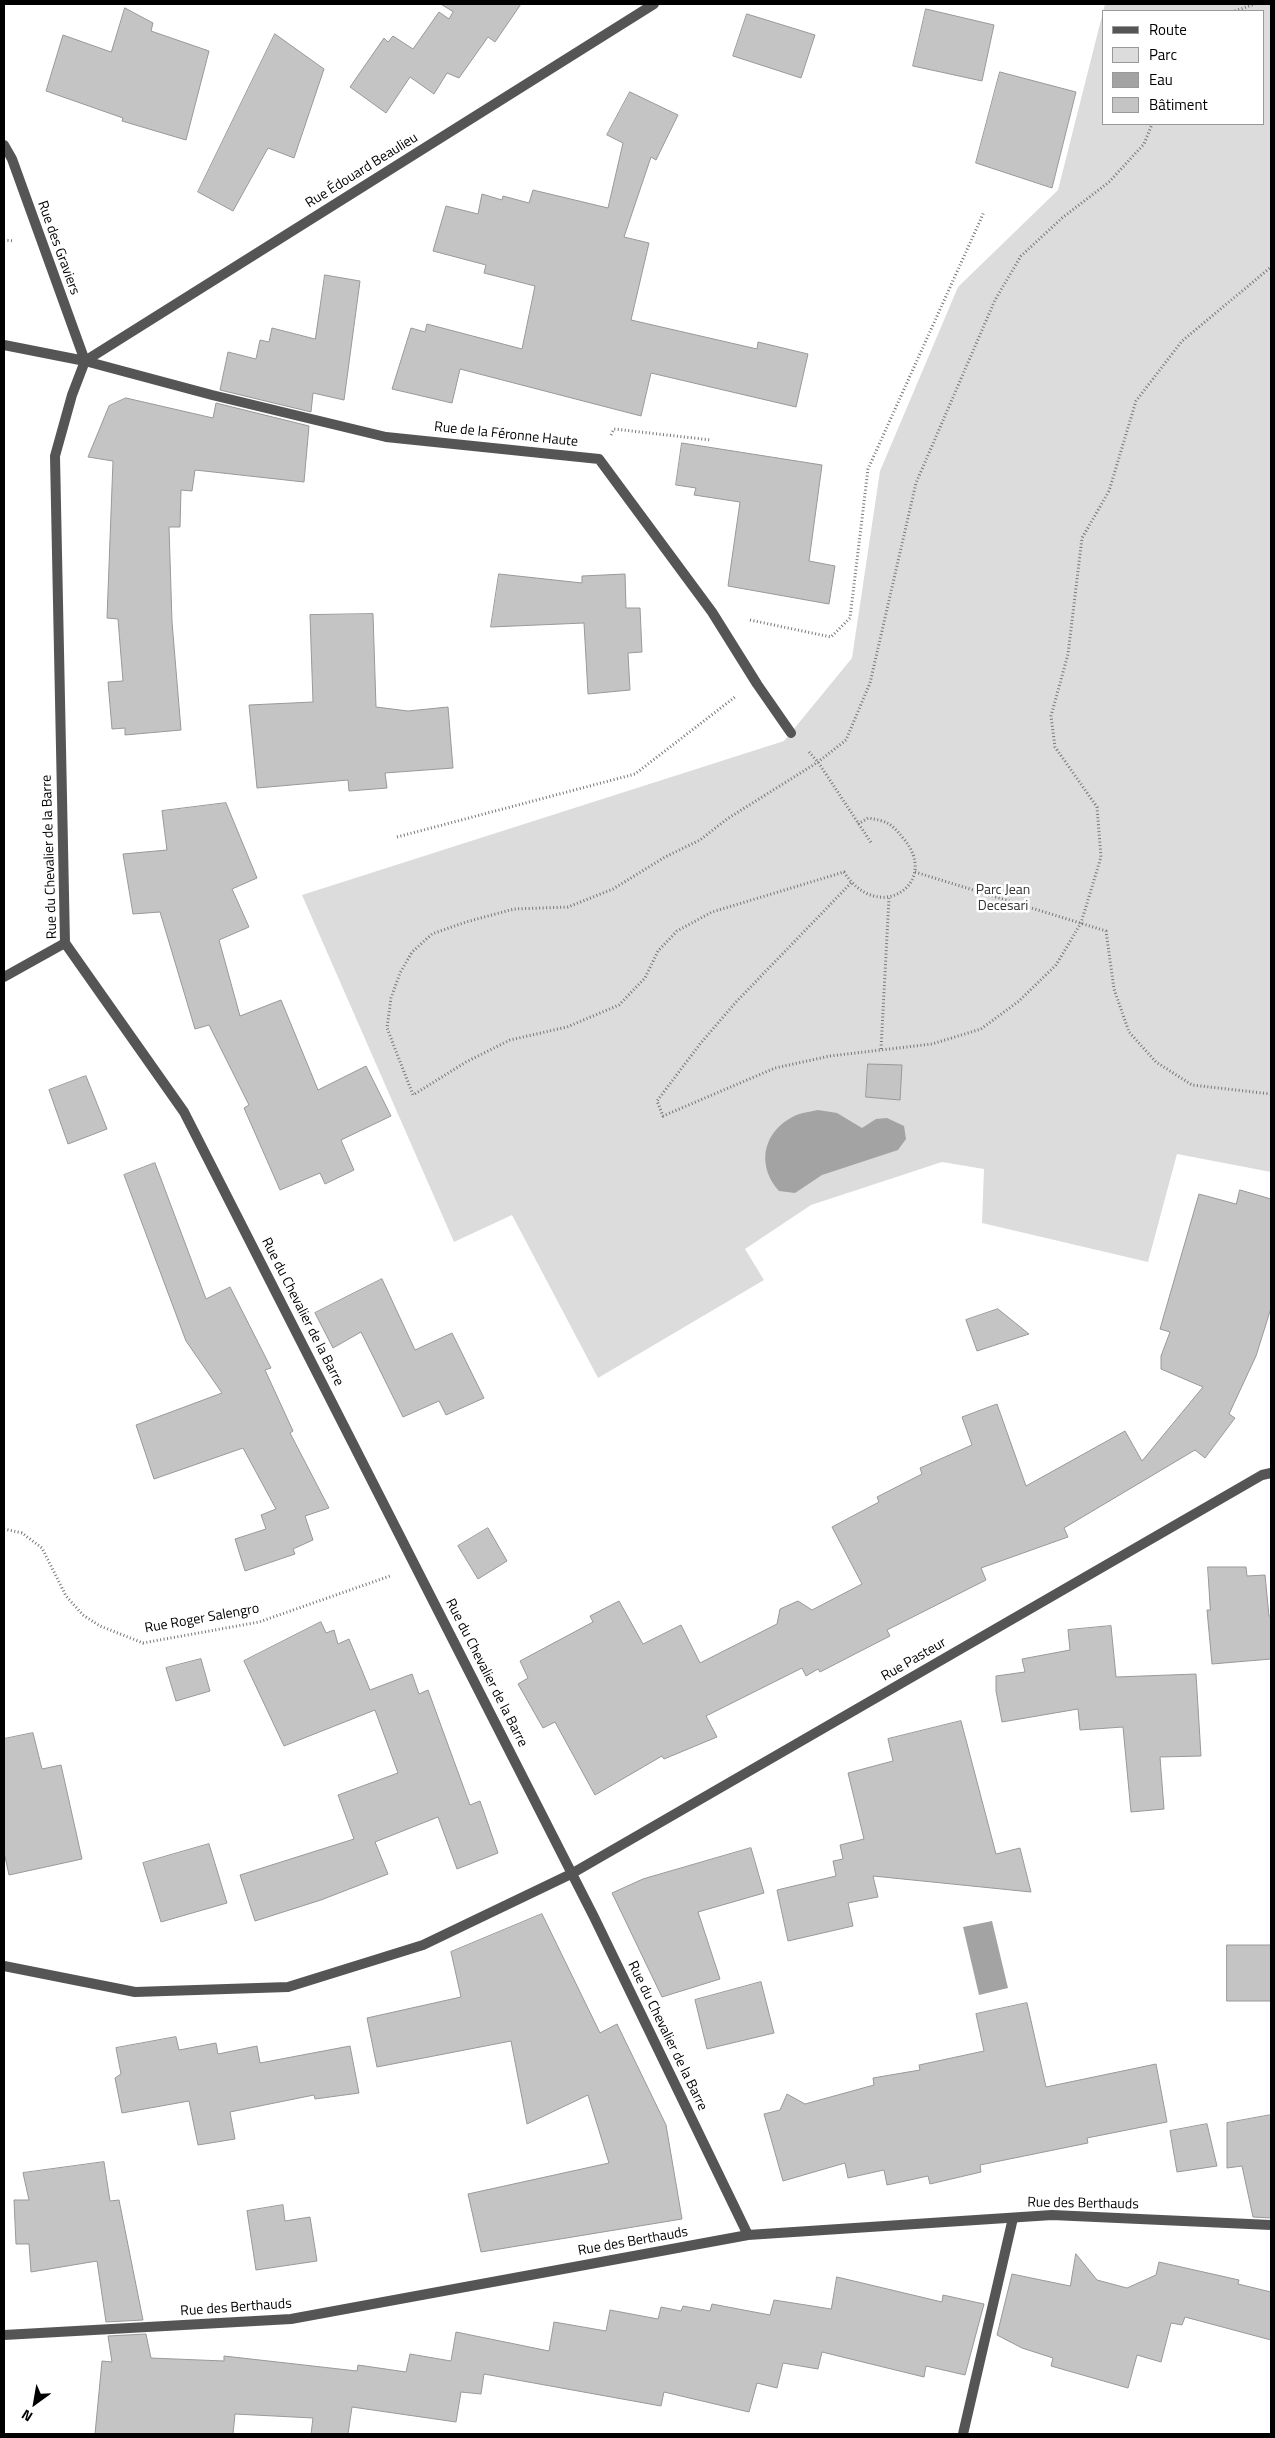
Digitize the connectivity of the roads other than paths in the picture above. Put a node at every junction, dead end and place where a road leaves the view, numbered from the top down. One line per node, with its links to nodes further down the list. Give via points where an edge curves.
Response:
1 (654, 4): 4 (street, Rue Édouard Beaulieu)
2 (4, 145): 4 (street, Rue des Graviers)
3 (4, 345): 4 (street, Rue de la Féronne Haute)
4 (84, 361): 5 (street, Rue de la Féronne Haute, via 386,437 599,459 712,612); 6 (street, Rue du Chevalier de la Barre, via 55,456)
5 (791, 733)
6 (65, 943): 7 (street); 9 (street, Rue du Chevalier de la Barre, via 184,1112)
7 (4, 977)
8 (1271, 1474): 9 (street, Rue Pasteur, via 1262,1475)
9 (571, 1874): 10 (street, Rue Pasteur, via 423,1945 288,1987 135,1992); 13 (street, Rue du Chevalier de la Barre)
10 (4, 1966)
11 (1013, 2218): 12 (street, Rue des Berthauds, via 1052,2215); 13 (street, Rue des Berthauds); 15 (street)
12 (1271, 2225)
13 (748, 2235): 14 (street, Rue des Berthauds, via 290,2319)
14 (4, 2335)
15 (963, 2434)

